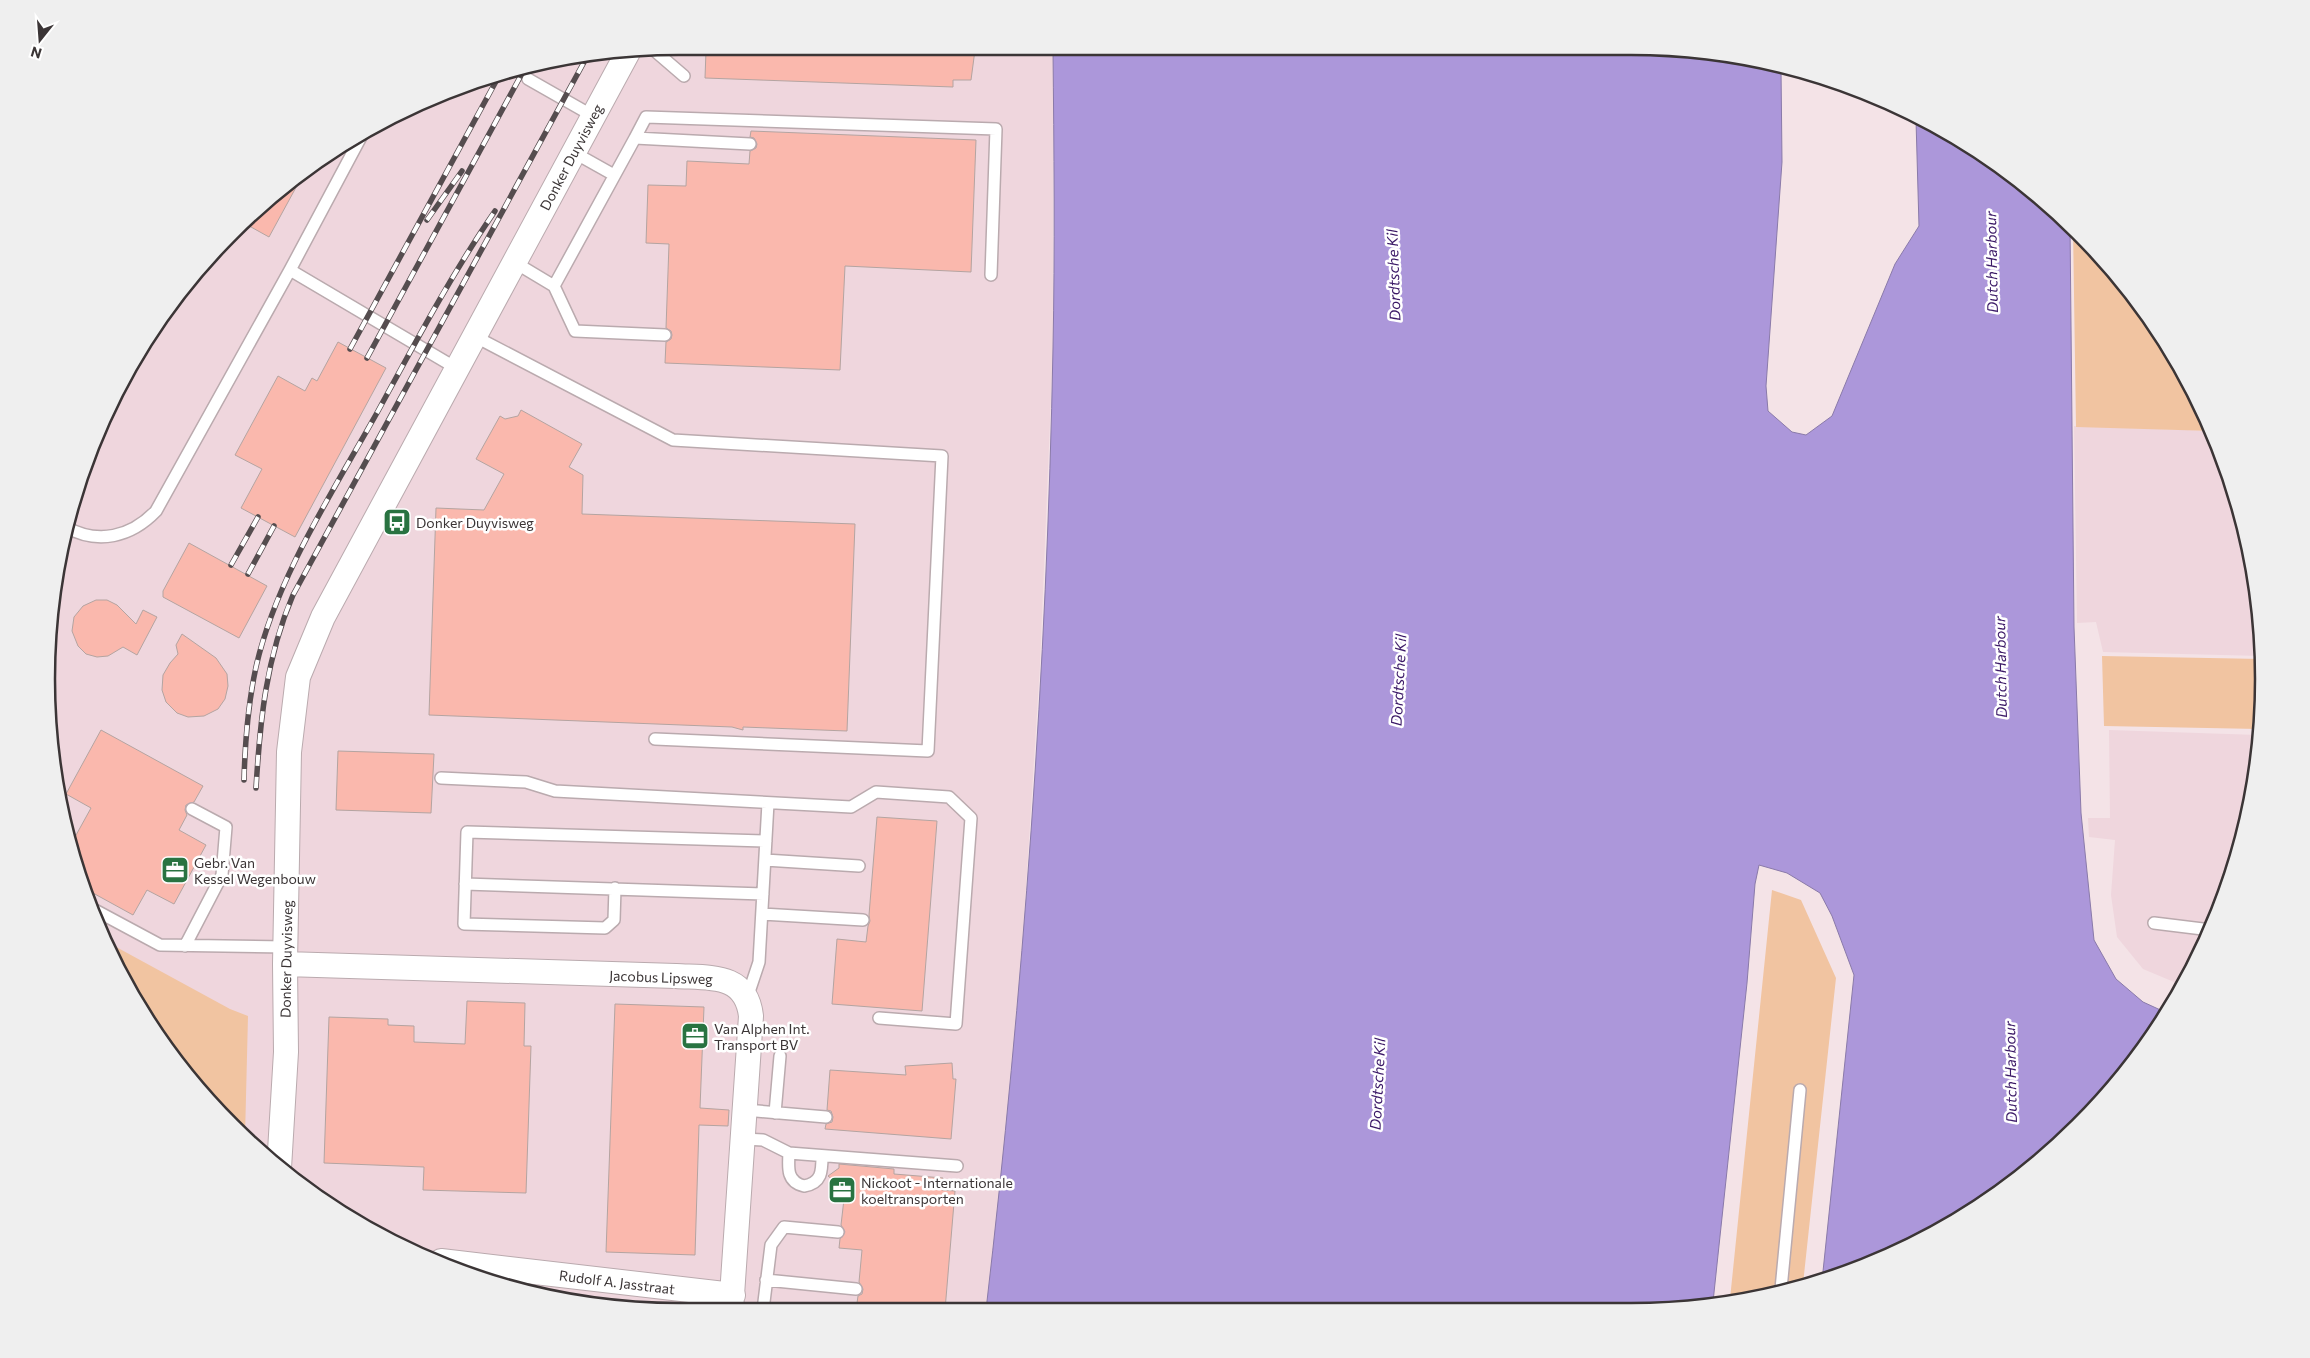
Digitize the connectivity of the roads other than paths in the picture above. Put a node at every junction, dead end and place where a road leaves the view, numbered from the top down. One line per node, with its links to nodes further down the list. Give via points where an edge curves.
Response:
1 (660, 55): 3 (lane)
2 (625, 57): 5 (street, Donker Duyvisweg)
3 (684, 76)
4 (528, 79): 5 (lane)
5 (593, 116): 9 (street, Donker Duyvisweg)
6 (635, 138): 7 (lane); 10 (lane); 13 (lane, via 646,117 996,129)
7 (750, 144)
8 (357, 145): 12 (lane)
9 (573, 152): 10 (lane); 11 (street, Donker Duyvisweg)
10 (614, 175): 14 (lane)
11 (514, 262): 14 (lane); 16 (street, Donker Duyvisweg)
12 (290, 270): 17 (lane); 18 (lane, via 156,511 137,528 114,537 92,537)
13 (991, 275)
14 (554, 286): 15 (lane, via 574,331)
15 (665, 335)
16 (474, 336): 17 (street, Donker Duyvisweg); 19 (lane, via 673,440 942,456 928,751)
17 (456, 368): 35 (street, Donker Duyvisweg, via 323,617 298,677 289,752)
18 (73, 530)
19 (655, 739)
20 (441, 778): 21 (lane, via 526,782 555,791)
21 (768, 803): 23 (lane); 37 (lane, via 851,807 876,792 949,797 971,818 956,1024)
22 (192, 809): 34 (lane, via 226,828 222,876)
23 (766, 841): 24 (lane); 26 (lane, via 467,832)
24 (765, 860): 25 (lane); 28 (lane)
25 (859, 866)
26 (465, 884): 27 (lane); 27 (lane, via 464,924 605,928 614,920)
27 (615, 888): 28 (lane)
28 (763, 894): 30 (lane)
29 (100, 913): 34 (lane, via 160,945)
30 (762, 914): 31 (lane); 36 (lane, via 759,962)
31 (863, 920)
32 (2154, 923): 33 (lane)
33 (2203, 929)
34 (185, 946): 35 (lane)
35 (285, 956): 36 (street, Jacobus Lipsweg, via 717,978 734,984); 46 (street, Donker Duyvisweg, via 286,1052)
36 (747, 998): 40 (street, via 752,1016)
37 (879, 1018)
38 (780, 1056): 41 (lane)
39 (1800, 1090): 51 (lane)
40 (745, 1110): 41 (lane); 43 (street)
41 (775, 1113): 42 (lane)
42 (826, 1117)
43 (744, 1139): 44 (lane, via 763,1140); 53 (street)
44 (789, 1153): 45 (lane); 45 (lane, via 789,1176 804,1186 820,1178)
45 (822, 1156): 47 (lane)
46 (280, 1158)
47 (957, 1166)
48 (838, 1232): 50 (lane, via 784,1227 771,1245)
49 (462, 1264): 53 (street, Rudolf A. Jasstraat)
50 (766, 1280): 52 (lane); 54 (lane)
51 (1781, 1285)
52 (856, 1289)
53 (732, 1303)
54 (764, 1303)

